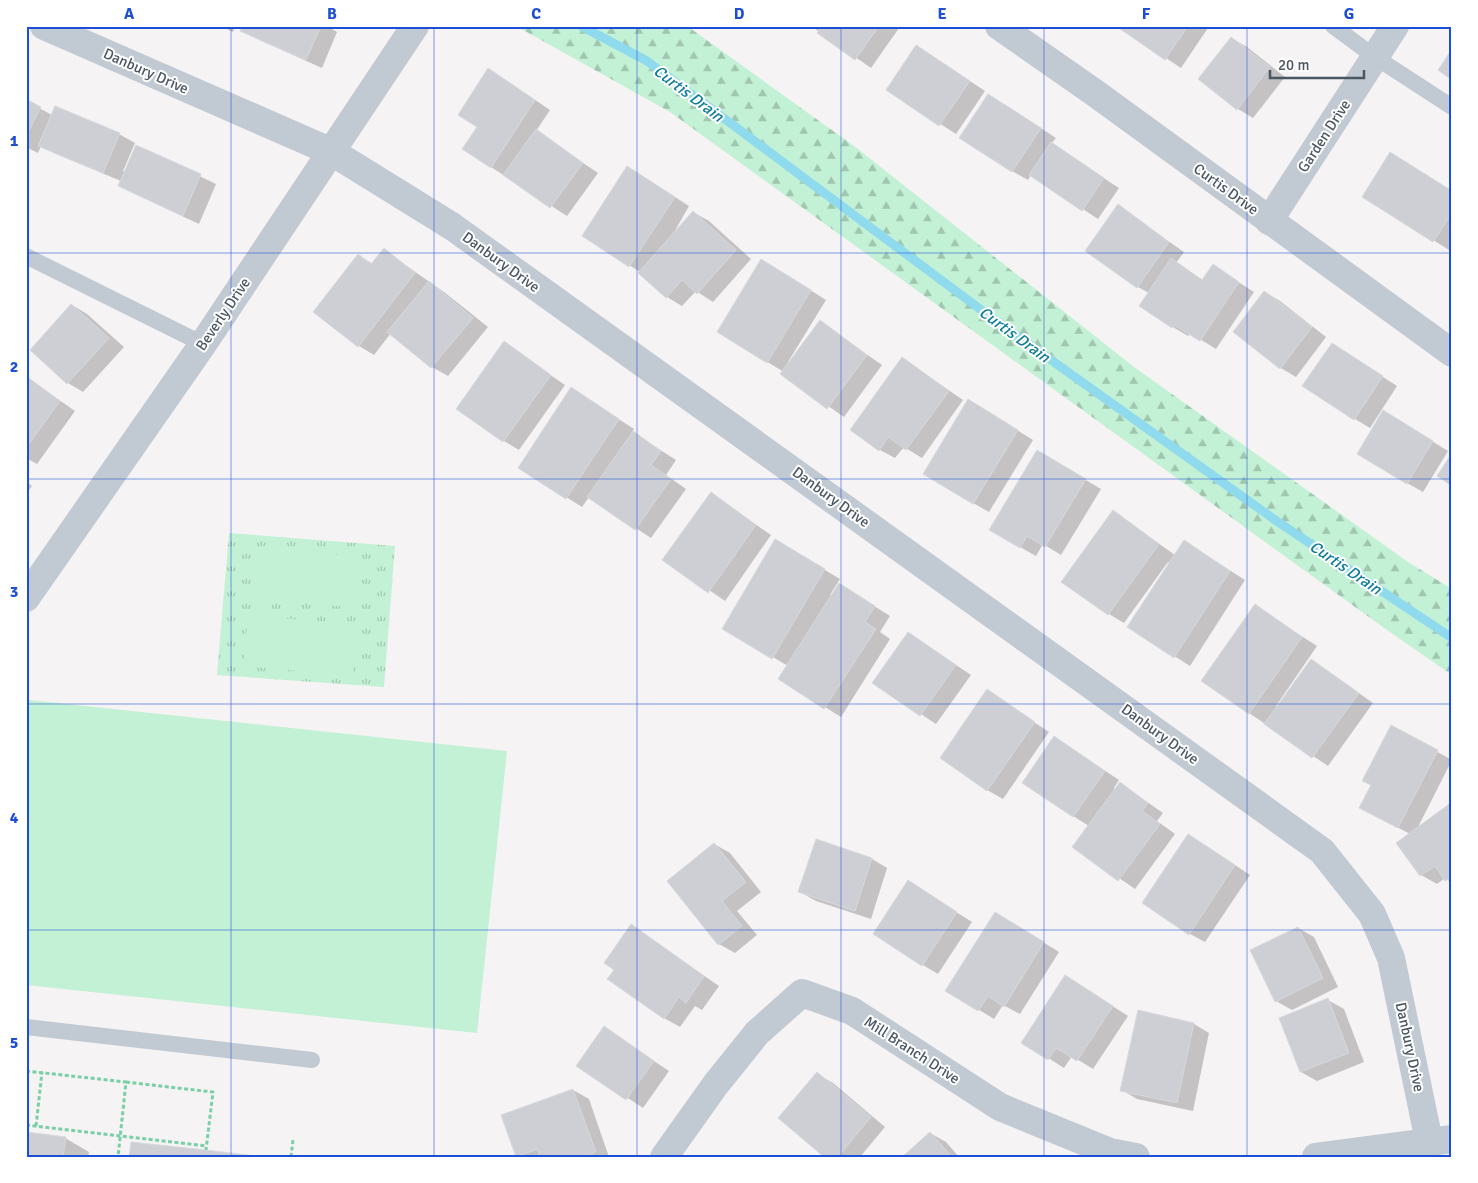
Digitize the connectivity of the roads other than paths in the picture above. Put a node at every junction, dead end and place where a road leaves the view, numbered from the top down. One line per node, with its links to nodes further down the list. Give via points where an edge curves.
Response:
1 (44, 26): 8 (street, Danbury Drive)
2 (415, 26): 8 (street, Beverly Drive)
3 (999, 26): 9 (street, Curtis Drive)
4 (1334, 26): 6 (lane)
5 (1395, 26): 6 (street, Garden Drive)
6 (1375, 57): 7 (lane); 9 (street, Garden Drive)
7 (1452, 107)
8 (332, 152): 11 (street, Beverly Drive); 16 (street, Danbury Drive, via 469,238 1322,851 1372,914 1391,958)
9 (1269, 221): 12 (street, Curtis Drive)
10 (26, 256): 11 (lane)
11 (203, 344): 13 (street, Beverly Drive)
12 (1452, 353)
13 (26, 598)
14 (26, 1027): 15 (lane)
15 (312, 1060)
16 (1440, 1140): 19 (street)
17 (664, 1157): 18 (street, Mill Branch Drive, via 757,1033 802,993 852,1011 1000,1107 1110,1152)
18 (1136, 1157)
19 (1316, 1157)

